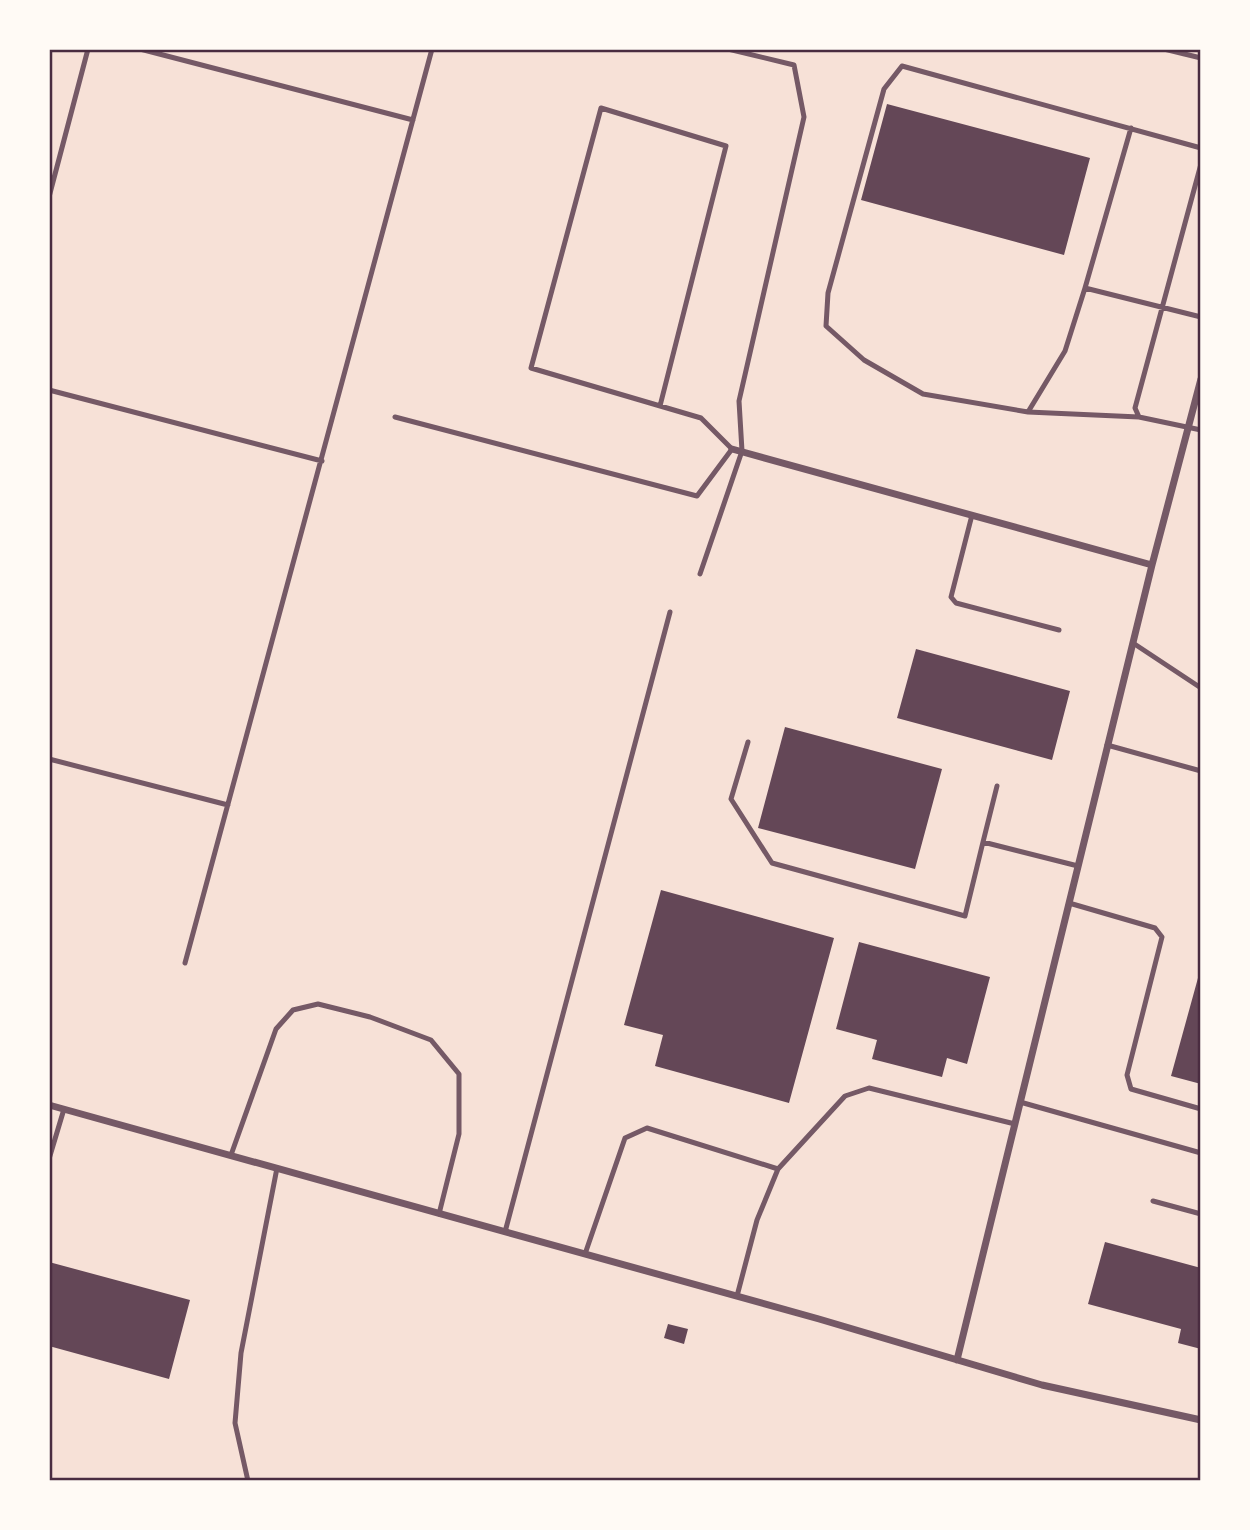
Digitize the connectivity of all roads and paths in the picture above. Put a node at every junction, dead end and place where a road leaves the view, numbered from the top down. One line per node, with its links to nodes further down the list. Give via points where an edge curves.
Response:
1 (88, 49): 11 (lane)
2 (140, 49): 7 (lane)
3 (432, 49): 7 (lane)
4 (728, 49): 24 (lane, via 793,65 804,117 739,401)
5 (1164, 49): 6 (lane)
6 (1201, 58)
7 (413, 120): 25 (lane)
8 (1131, 128): 9 (lane); 12 (lane); 18 (lane, via 902,66 884,89 828,293 826,326 864,360 923,394)
9 (1201, 148)
10 (1201, 164): 13 (lane)
11 (49, 197)
12 (1085, 288): 13 (lane); 18 (lane, via 1065,351)
13 (1162, 307): 14 (lane); 20 (lane, via 1135,408)
14 (1201, 317)
15 (1201, 379): 21 (street)
16 (49, 390): 25 (lane)
17 (660, 406): 17 (lane, via 531,368 601,108 726,146); 23 (lane, via 701,418)
18 (1028, 412): 20 (lane)
19 (395, 416): 23 (lane, via 697,496)
20 (1139, 417): 21 (lane)
21 (1188, 427): 22 (lane); 27 (street)
22 (1201, 430)
23 (732, 449): 24 (street)
24 (742, 452): 26 (street); 28 (lane)
25 (322, 461): 38 (lane)
26 (972, 515): 27 (street); 30 (lane, via 951,597 956,603)
27 (1152, 565): 31 (street)
28 (700, 575)
29 (670, 612): 56 (lane)
30 (1059, 630)
31 (1133, 643): 32 (lane); 34 (street)
32 (1201, 688)
33 (748, 742): 39 (lane, via 731,799 772,863 965,916)
34 (1107, 746): 36 (lane); 40 (street)
35 (49, 759): 38 (lane)
36 (1201, 771)
37 (997, 786): 39 (lane)
38 (228, 805): 42 (lane)
39 (983, 842): 40 (lane)
40 (1078, 866): 41 (street)
41 (1069, 903): 43 (street); 46 (lane, via 1155,928 1161,937 1127,1074 1131,1089)
42 (185, 963)
43 (1020, 1102): 47 (street); 48 (lane)
44 (49, 1105): 45 (street)
45 (64, 1109): 49 (street); 50 (lane)
46 (1201, 1109)
47 (1015, 1124): 52 (lane, via 869,1088 845,1096); 59 (street)
48 (1201, 1153)
49 (231, 1155): 51 (street); 54 (lane, via 276,1029 293,1010 318,1004 370,1017 430,1040 459,1073 459,1134)
50 (49, 1159)
51 (277, 1168): 54 (street); 61 (lane, via 241,1353 234,1423)
52 (778, 1169): 57 (lane, via 647,1128 625,1138); 58 (lane, via 757,1220)
53 (1153, 1201): 55 (lane)
54 (439, 1214): 56 (street)
55 (1201, 1214)
56 (505, 1232): 57 (street)
57 (585, 1254): 58 (street)
58 (737, 1296): 59 (street)
59 (957, 1360): 60 (street, via 1042,1385)
60 (1201, 1420)
61 (248, 1481)

